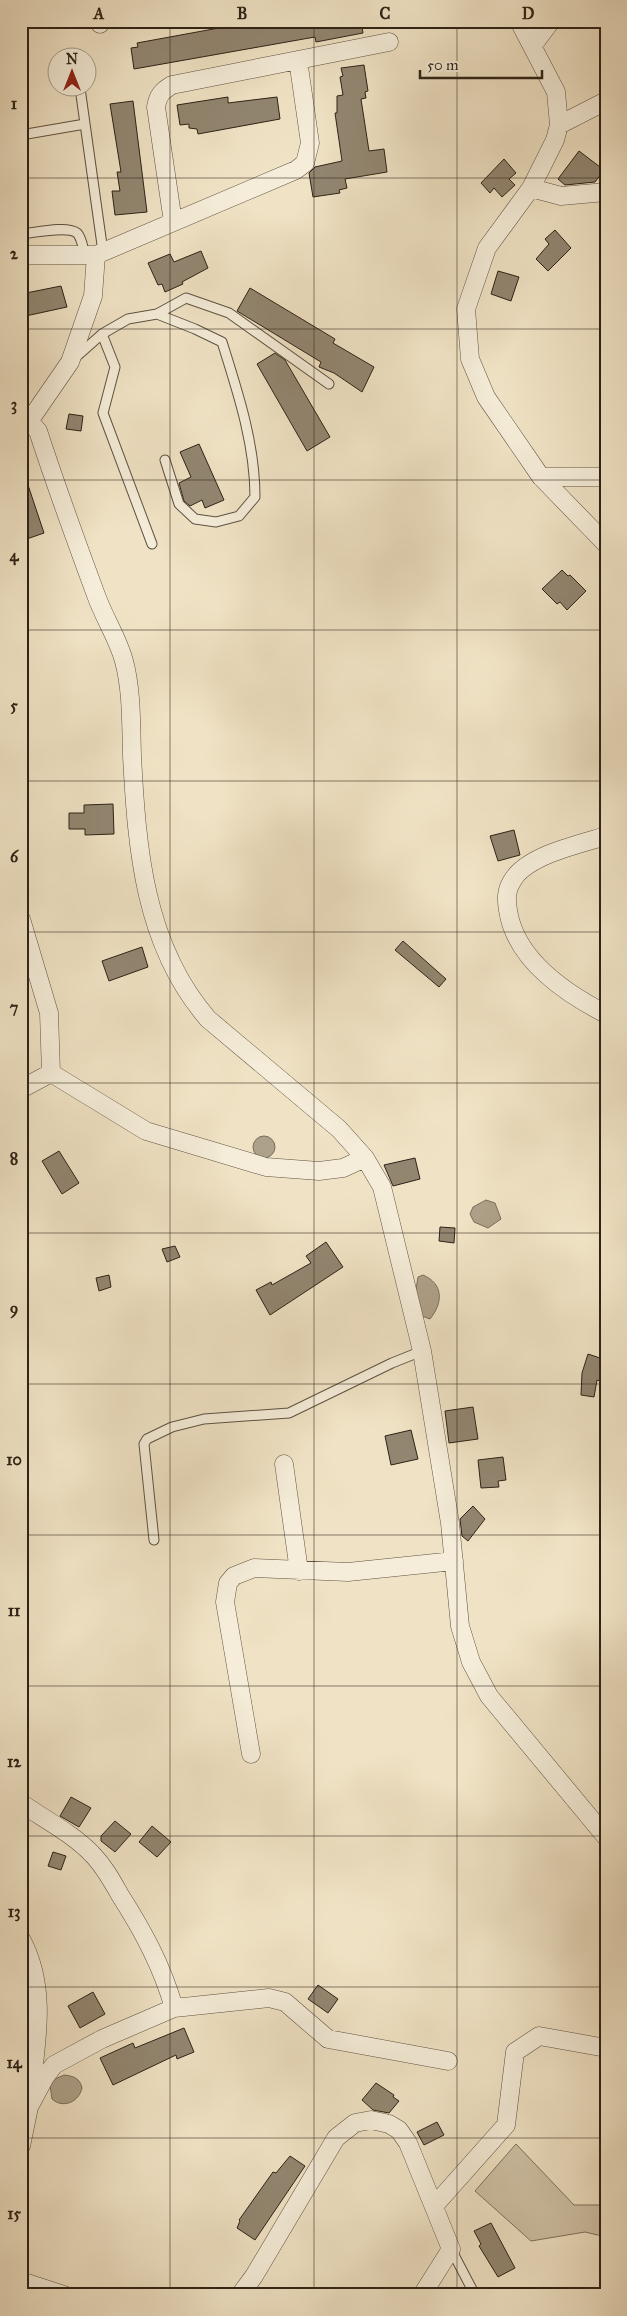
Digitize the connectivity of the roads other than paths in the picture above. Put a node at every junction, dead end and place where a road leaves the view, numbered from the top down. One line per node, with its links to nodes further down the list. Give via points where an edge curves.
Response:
1 (519, 21): 4 (street)
2 (551, 21): 4 (street)
3 (389, 42): 5 (street)
4 (533, 45): 9 (street, via 556,92)
5 (298, 60): 13 (street, via 310,143 305,163 296,170); 13 (street, via 172,85 162,91 156,107)
6 (81, 98): 8 (lane)
7 (606, 101): 9 (street)
8 (85, 124): 10 (lane); 15 (lane)
9 (559, 125): 11 (street)
10 (21, 135)
11 (531, 188): 12 (street, via 561,196); 23 (street, via 487,248 466,309 470,360 486,397)
12 (606, 192)
13 (173, 222): 15 (street)
14 (21, 234): 15 (lane, via 64,229 73,231)
15 (95, 254): 16 (street); 19 (street, via 93,296)
16 (21, 255)
17 (157, 314): 18 (lane, via 128,319); 20 (lane, via 186,298 230,313); 22 (lane, via 222,342 242,405 255,474 255,497 239,516 216,522 196,519 179,504)
18 (102, 334): 19 (lane); 25 (lane, via 115,367 103,413)
19 (70, 362): 21 (street)
20 (329, 384)
21 (26, 416): 32 (street, via 38,431 97,598 124,660 129,690 140,858 158,932 169,957 191,999 208,1019 318,1110)
22 (165, 460)
23 (541, 477): 24 (street); 26 (street)
24 (606, 477)
25 (152, 544)
26 (606, 544)
27 (606, 836): 29 (street, via 557,851 528,865 514,878 505,896 516,938 532,961 584,1002)
28 (21, 919): 30 (street, via 49,1013)
29 (606, 1014)
30 (51, 1073): 31 (street); 32 (street, via 146,1131 266,1167 319,1172 343,1168)
31 (21, 1090)
32 (365, 1158): 33 (street, via 382,1187)
33 (422, 1351): 35 (lane, via 289,1413 204,1418 146,1439); 36 (street)
34 (284, 1464): 37 (street)
35 (154, 1540)
36 (454, 1560): 37 (street, via 361,1572); 40 (street, via 460,1626 479,1678 489,1696)
37 (299, 1571): 38 (street, via 265,1567 249,1569 234,1576 226,1589 224,1602)
38 (251, 1754)
39 (21, 1803): 42 (street, via 80,1844 104,1868 143,1932 166,1980)
40 (606, 1837)
41 (21, 1939): 45 (street, via 35,1974 39,2003)
42 (174, 2008): 44 (street, via 277,1999 286,2002 328,2039); 45 (street, via 54,2065)
43 (606, 2048): 47 (street, via 539,2036 515,2052 506,2125)
44 (448, 2061)
45 (29, 2107): 46 (street)
46 (21, 2146)
47 (434, 2206): 48 (street); 51 (street, via 408,2143 399,2130 371,2120 355,2123 336,2138)
48 (451, 2249): 52 (street); 53 (lane)
49 (21, 2280): 50 (street)
50 (64, 2295)
51 (240, 2295)
52 (422, 2295)
53 (475, 2295)

